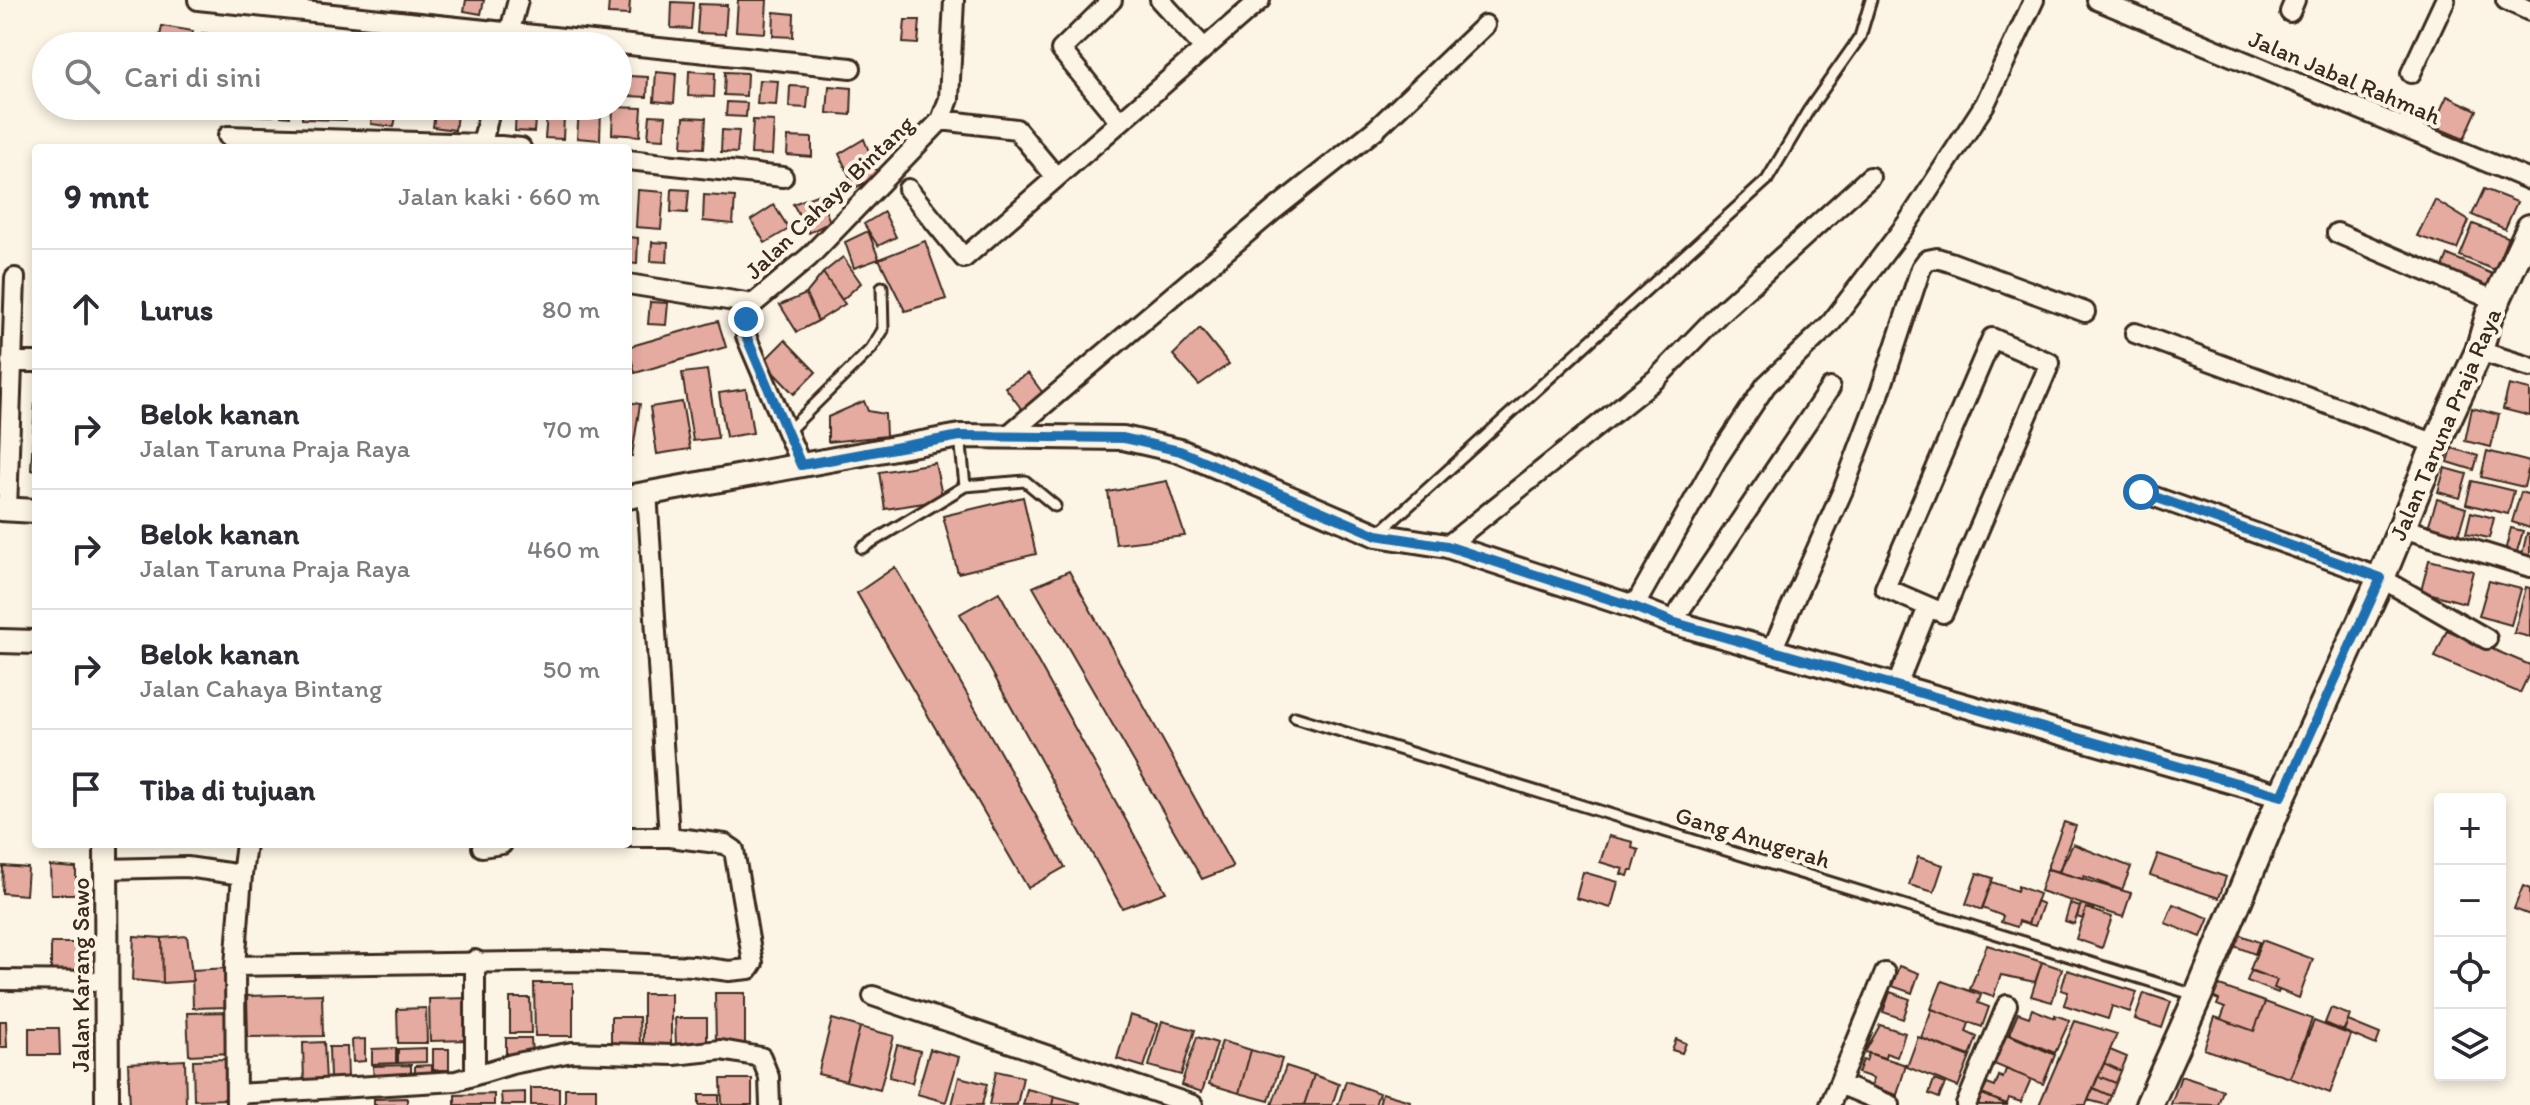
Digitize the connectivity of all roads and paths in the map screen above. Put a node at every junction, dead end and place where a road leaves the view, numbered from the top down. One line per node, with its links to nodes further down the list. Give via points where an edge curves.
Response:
1 (198, 0): 14 (street)
2 (518, 0): 15 (street)
3 (954, 0): 21 (street, Jalan Cahaya Bintang, via 949,99)
4 (1112, 0): 22 (street, via 1061,50)
5 (1160, 0): 16 (street)
6 (1260, 0): 16 (street)
7 (1871, 0): 58 (lane, via 1860,37 1767,180)
8 (2034, 0): 63 (street, via 1985,104 1916,209 1831,323 1766,385 1717,459)
9 (2097, 0): 30 (street, Jalan Jabal Rahmah)
10 (2445, 0): 19 (street)
11 (2506, 0): 12 (street)
12 (2530, 11)
13 (1485, 25): 48 (street, via 1376,129)
14 (452, 32)
15 (510, 32)
16 (1204, 48): 22 (street)
17 (632, 49): 18 (street)
18 (851, 68)
19 (2411, 73)
20 (488, 120): 25 (street)
21 (941, 120): 28 (street, via 1016,129); 38 (street, Jalan Cahaya Bintang, via 809,257)
22 (1120, 122): 28 (street)
23 (228, 136): 24 (street)
24 (430, 144)
25 (482, 144)
26 (632, 160): 27 (street)
27 (783, 177)
28 (1056, 177): 31 (street, via 964,258)
29 (1870, 177): 59 (street, via 1720,313 1656,379)
30 (2530, 180)
31 (908, 189)
32 (2530, 228): 37 (main road, Jalan Taruna Praja Raya)
33 (2337, 233): 37 (street)
34 (15, 278): 42 (street)
35 (632, 285): 38 (street)
36 (882, 287): 46 (lane, via 883,330 871,349)
37 (2496, 301): 41 (main road, Jalan Taruna Praja Raya)
38 (753, 304): 46 (street, Jalan Cahaya Bintang, via 746,336)
39 (2085, 312): 69 (street, via 1950,262 1927,260 1843,490)
40 (2135, 333): 49 (street)
41 (2479, 351): 44 (street); 49 (main road, Jalan Taruna Praja Raya)
42 (11, 362): 43 (street); 55 (street)
43 (32, 362)
44 (2530, 367)
45 (1830, 388): 65 (street)
46 (786, 433): 50 (street, Jalan Cahaya Bintang)
47 (960, 436): 48 (street); 50 (street); 51 (lane)
48 (1007, 436): 58 (street, via 1152,443)
49 (2436, 444): 57 (main road, Jalan Taruna Praja Raya)
50 (801, 465): 53 (street)
51 (965, 486): 54 (lane, via 1025,481); 60 (lane)
52 (2141, 492): 62 (street)
53 (637, 495): 74 (street)
54 (1055, 506)
55 (4, 509): 56 (street)
56 (32, 511)
57 (2402, 528): 61 (street); 62 (main road, Jalan Taruna Praja Raya)
58 (1377, 535): 59 (street)
59 (1447, 546): 63 (street)
60 (862, 548)
61 (2530, 567)
62 (2381, 578): 66 (street); 72 (main road, Jalan Taruna Praja Raya)
63 (1634, 607): 65 (street)
64 (1928, 607): 64 (street, via 1885,588 1992,338 2050,363 1943,613); 70 (street)
65 (1672, 622): 69 (street)
66 (2487, 639)
67 (0, 641): 68 (street)
68 (32, 642)
69 (1772, 650): 70 (street)
70 (1897, 685): 72 (street)
71 (1295, 717): 85 (lane, Gang Anugerah)
72 (2282, 796): 85 (main road, Jalan Taruna Praja Raya)
73 (632, 837): 74 (street)
74 (669, 837): 79 (street, via 725,844 734,850 753,963 749,969)
75 (106, 848): 77 (street, Jalan Karang Sawo)
76 (245, 848): 78 (street)
77 (105, 869): 78 (street, via 187,867); 83 (street, Jalan Karang Sawo)
78 (242, 875): 80 (street)
79 (475, 960): 80 (street); 87 (street)
80 (235, 966): 89 (street)
81 (1885, 973): 88 (street)
82 (0, 980): 83 (street)
83 (106, 981): 90 (street, Jalan Karang Sawo)
84 (873, 996): 92 (street)
85 (2198, 996): 96 (main road, Jalan Taruna Praja Raya)
86 (2007, 1005): 95 (street)
87 (475, 1074): 89 (street, via 456,1081); 91 (street, via 572,1052 674,1055 721,1050 761,1057 769,1077)
88 (1839, 1084): 93 (street); 94 (street)
89 (236, 1100)
90 (107, 1105)
91 (770, 1105)
92 (1193, 1105)
93 (1830, 1105)
94 (1890, 1105)
95 (1966, 1105)
96 (2149, 1105)

